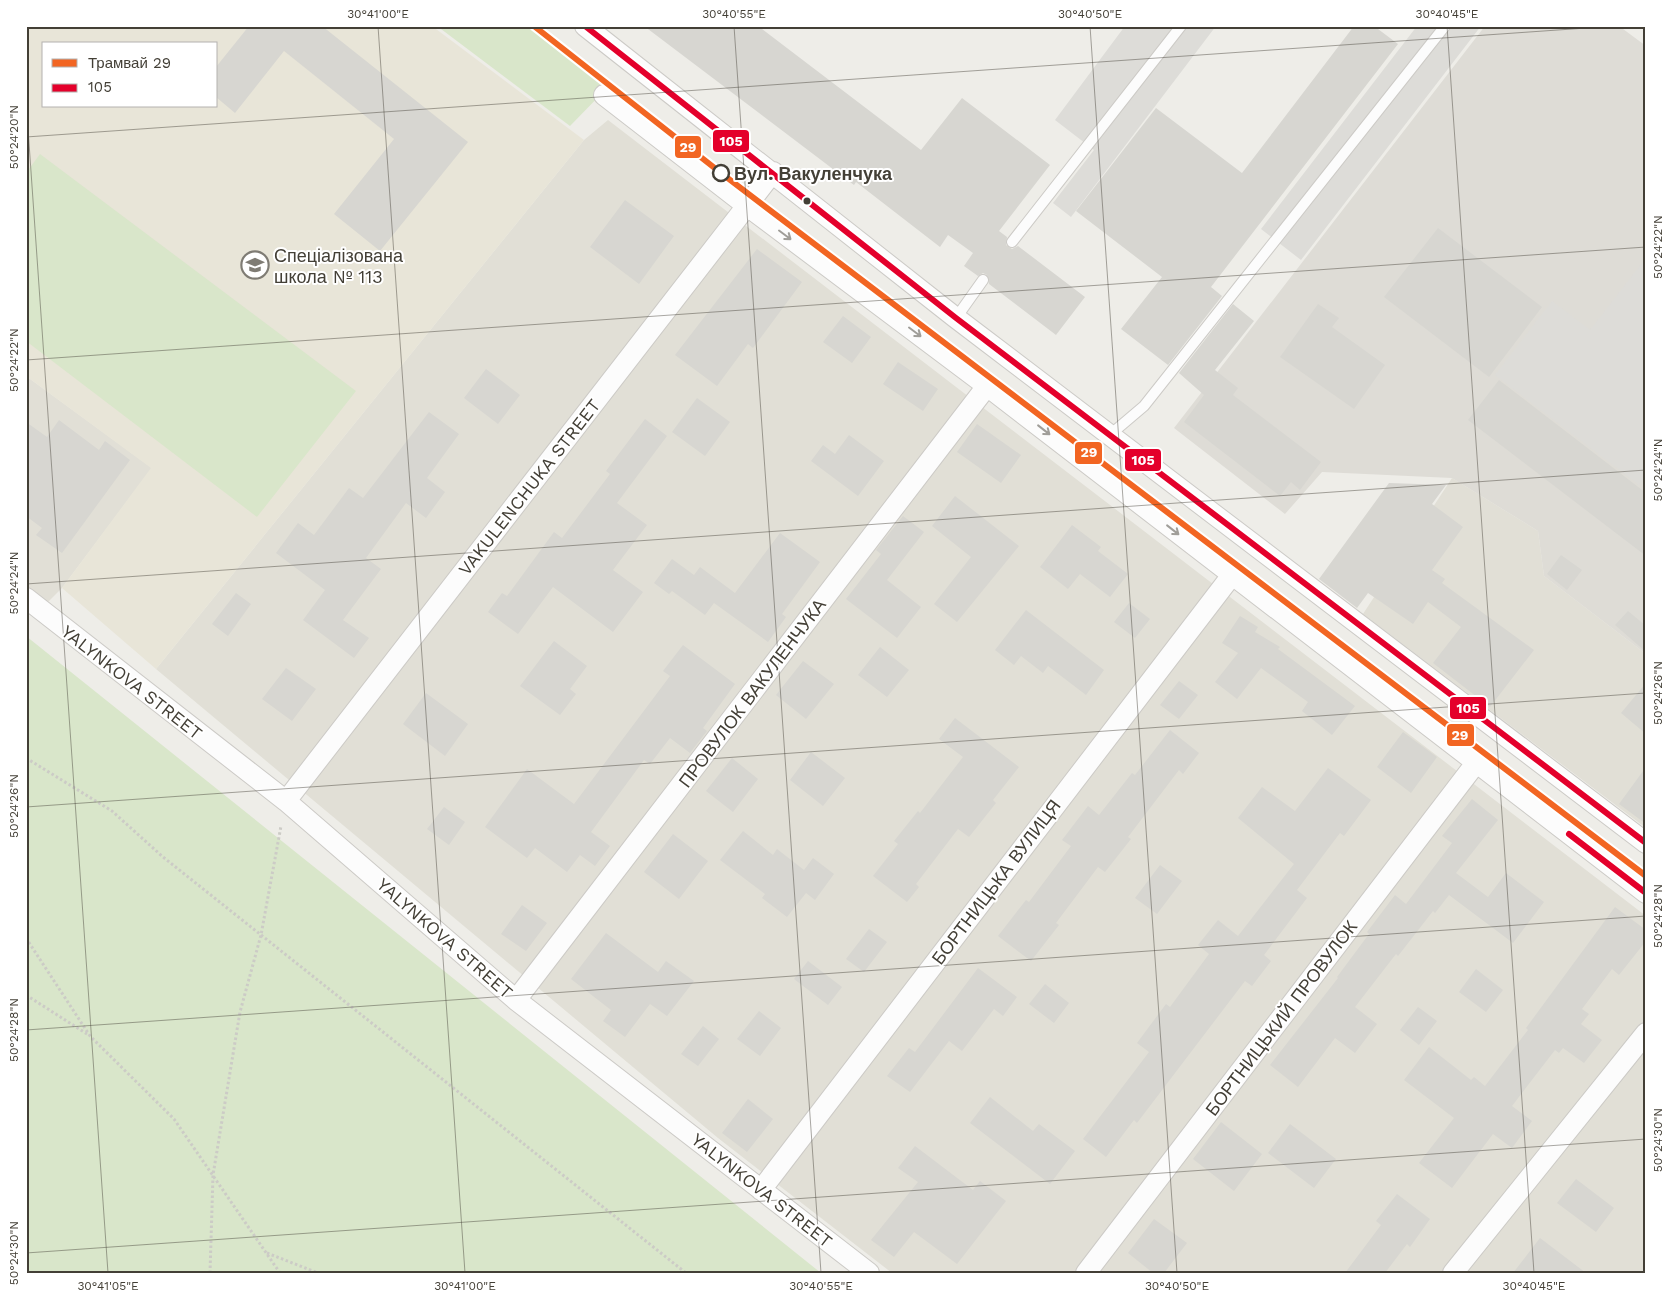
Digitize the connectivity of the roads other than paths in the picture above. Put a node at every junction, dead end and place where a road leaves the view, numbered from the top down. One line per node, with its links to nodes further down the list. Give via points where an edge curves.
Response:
1 (585, 26): 5 (street)
2 (1181, 26): 7 (lane)
3 (1444, 26): 11 (lane, via 1144,406)
4 (604, 95): 6 (street)
5 (773, 172): 6 (street, VAKULENCHUKA STREET); 9 (street)
6 (746, 205): 10 (street, one-way to 10); 15 (street, VAKULENCHUKA STREET)
7 (1012, 242)
8 (983, 280): 9 (lane)
9 (956, 318): 11 (street)
10 (987, 386): 12 (street, one-way to 12); 18 (street, ПРОВУЛОК ВАКУЛЕНЧУКА)
11 (1110, 434): 16 (street)
12 (1232, 575): 14 (street); 20 (street, БОРТНИЦЬКА ВУЛИЦЯ)
13 (26, 598): 15 (street, YALYNKOVA STREET)
14 (1476, 762): 17 (street); 22 (street, БОРТНИЦЬКИЙ ПРОВУЛОК)
15 (286, 801): 18 (street, YALYNKOVA STREET)
16 (1646, 843)
17 (1646, 893)
18 (516, 1000): 20 (street, YALYNKOVA STREET)
19 (1646, 1033): 23 (street)
20 (761, 1190): 21 (street, YALYNKOVA STREET)
21 (869, 1273)
22 (1086, 1273)
23 (1453, 1273)

